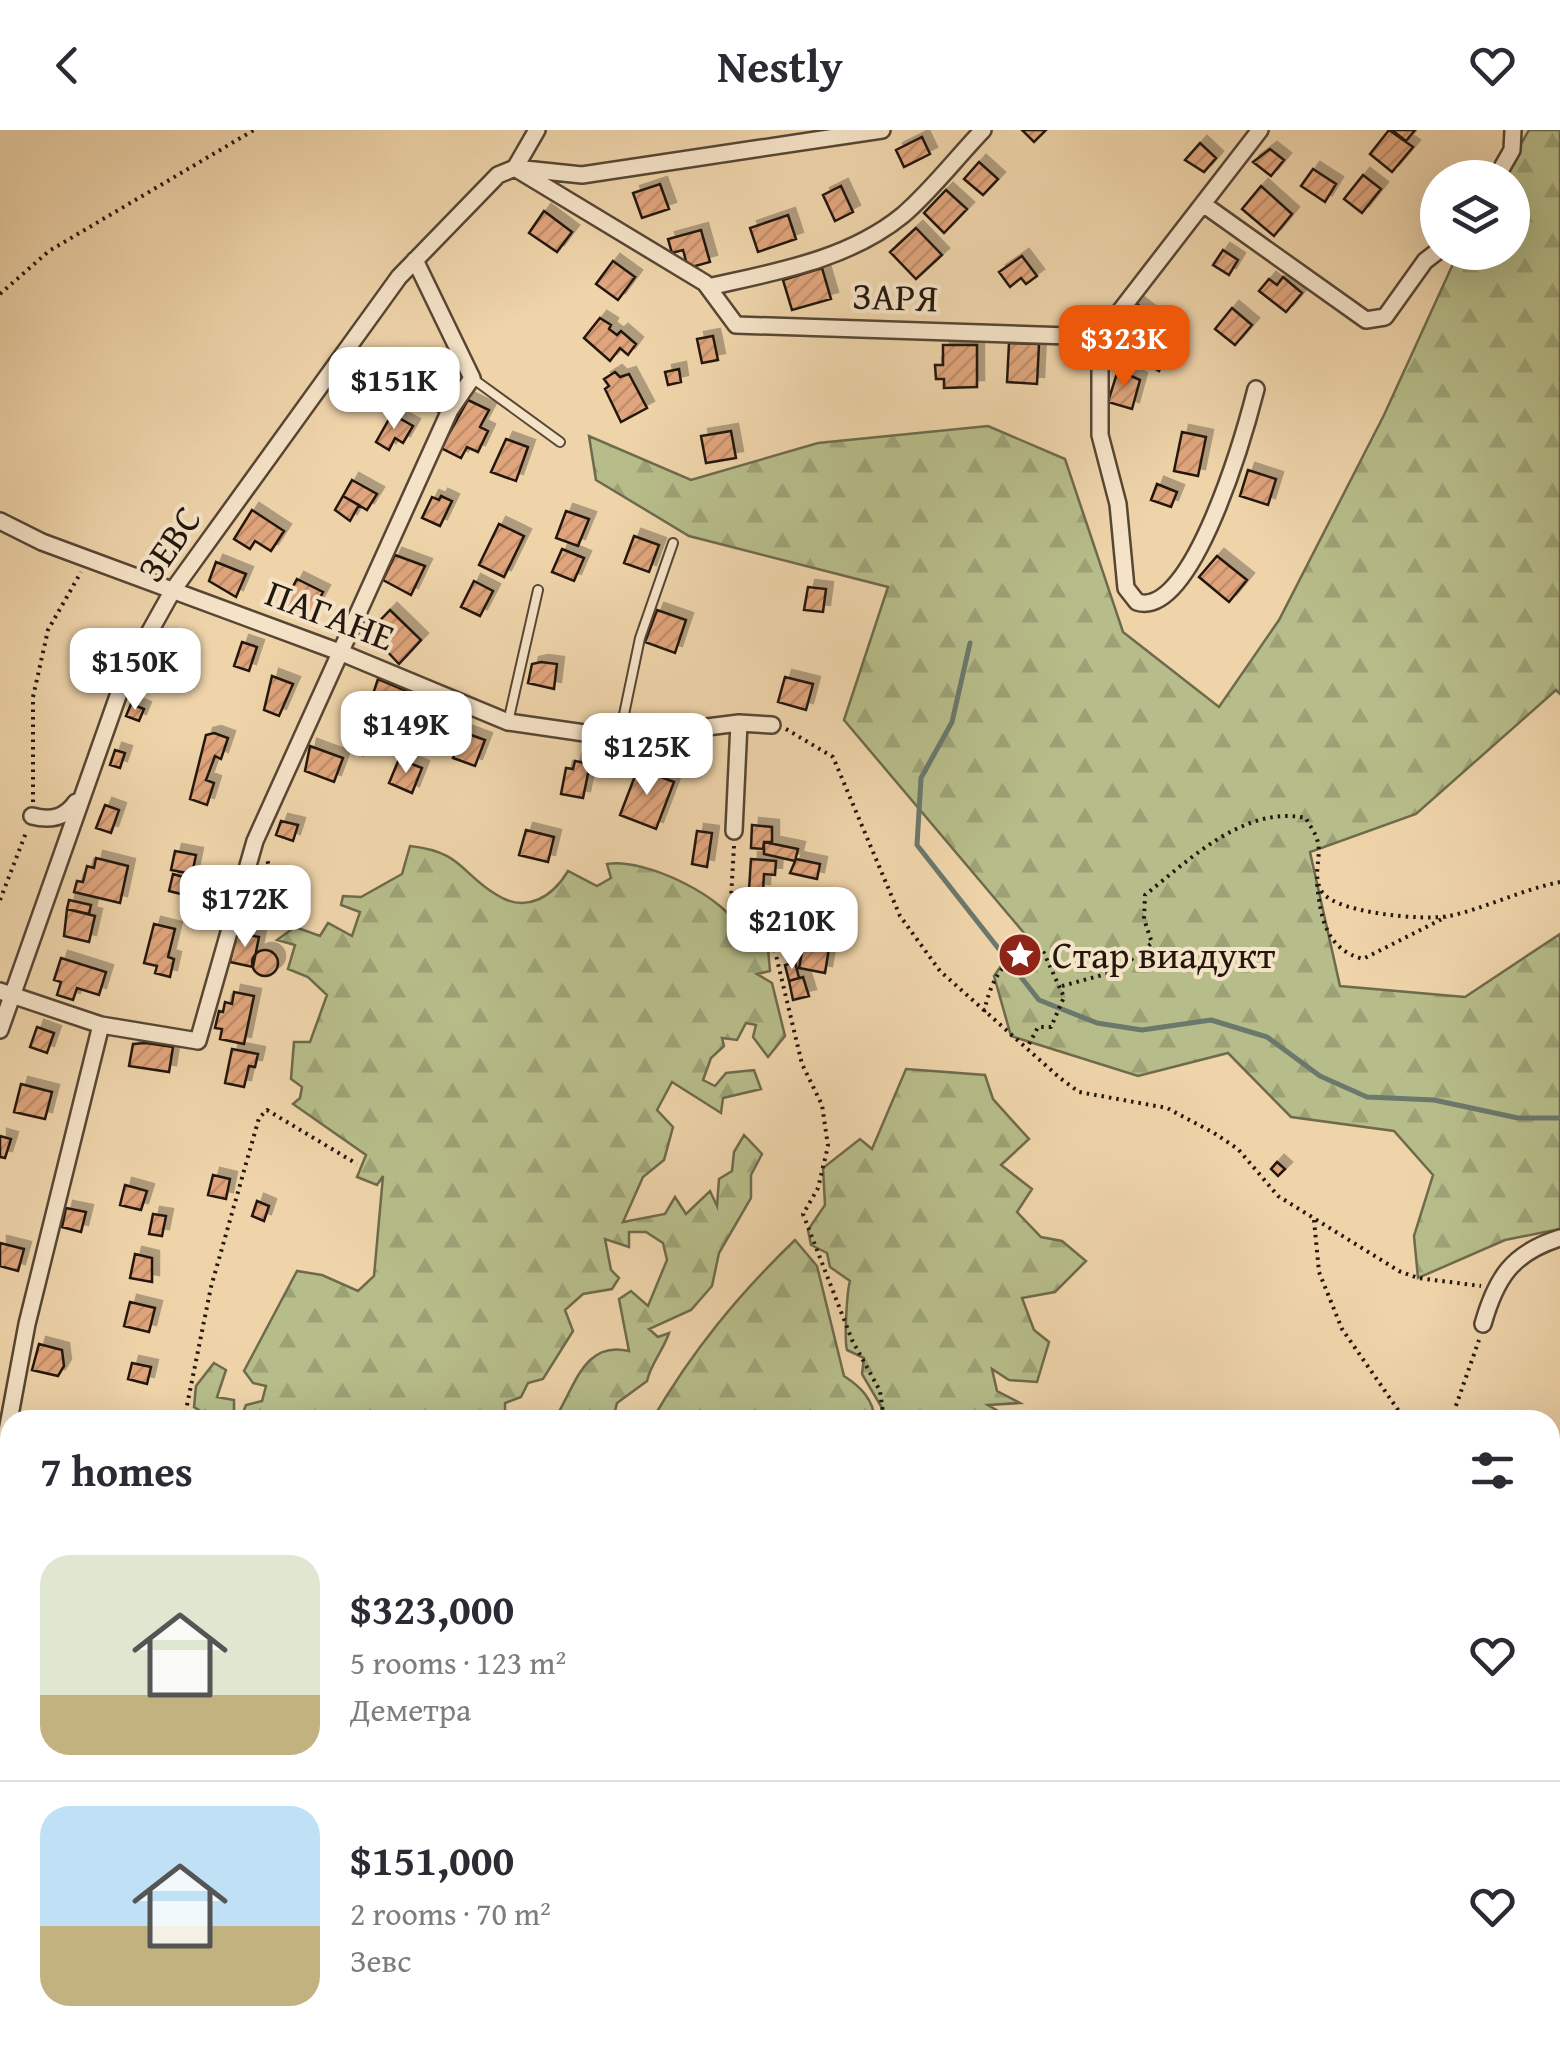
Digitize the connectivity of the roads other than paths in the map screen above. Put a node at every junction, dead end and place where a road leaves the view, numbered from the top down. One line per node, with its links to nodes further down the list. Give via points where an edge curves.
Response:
1 (538, 130): 7 (street)
2 (882, 130): 7 (street, via 582,176)
3 (984, 130): 11 (street, ЗАРЯ, via 902,215 856,244 798,267)
4 (1260, 130): 8 (street)
5 (1513, 130): 6 (street)
6 (1506, 160)
7 (515, 168): 9 (street, ЗЕВС, via 498,175); 11 (street, ЗАРЯ)
8 (1202, 204): 10 (street, via 1366,320 1385,318); 12 (street)
9 (415, 260): 13 (street); 18 (street, ЗЕВС)
10 (1420, 268)
11 (708, 287): 12 (street, ЗАРЯ, via 736,325)
12 (1100, 336): 14 (street, via 1100,435 1118,504 1126,588 1137,602 1154,601 1185,572 1231,481)
13 (472, 378): 15 (lane); 20 (street, via 450,410)
14 (1256, 389)
15 (560, 442)
16 (0, 521): 18 (street, ПАГАНЕ)
17 (673, 543): 24 (lane, via 640,638)
18 (172, 590): 20 (street, ПАГАНЕ); 25 (street, ЗЕВС, via 125,676)
19 (538, 590): 21 (lane)
20 (342, 653): 21 (street, ПАГАНЕ); 29 (street, via 255,841 198,1042)
21 (508, 722): 24 (street, ПАГАНЕ)
22 (739, 723): 23 (street, ПАГАНЕ); 24 (street, ПАГАНЕ); 27 (street)
23 (772, 725)
24 (618, 738)
25 (82, 794): 26 (street, via 69,812 48,820); 28 (street, ЗЕВС)
26 (32, 816)
27 (734, 831)
28 (7, 994): 29 (street); 30 (street, ЗЕВС)
29 (101, 1025): 33 (street)
30 (0, 1030)
31 (1560, 1238): 32 (street, via 1529,1251 1493,1287)
32 (1483, 1324)
33 (12, 1410)

